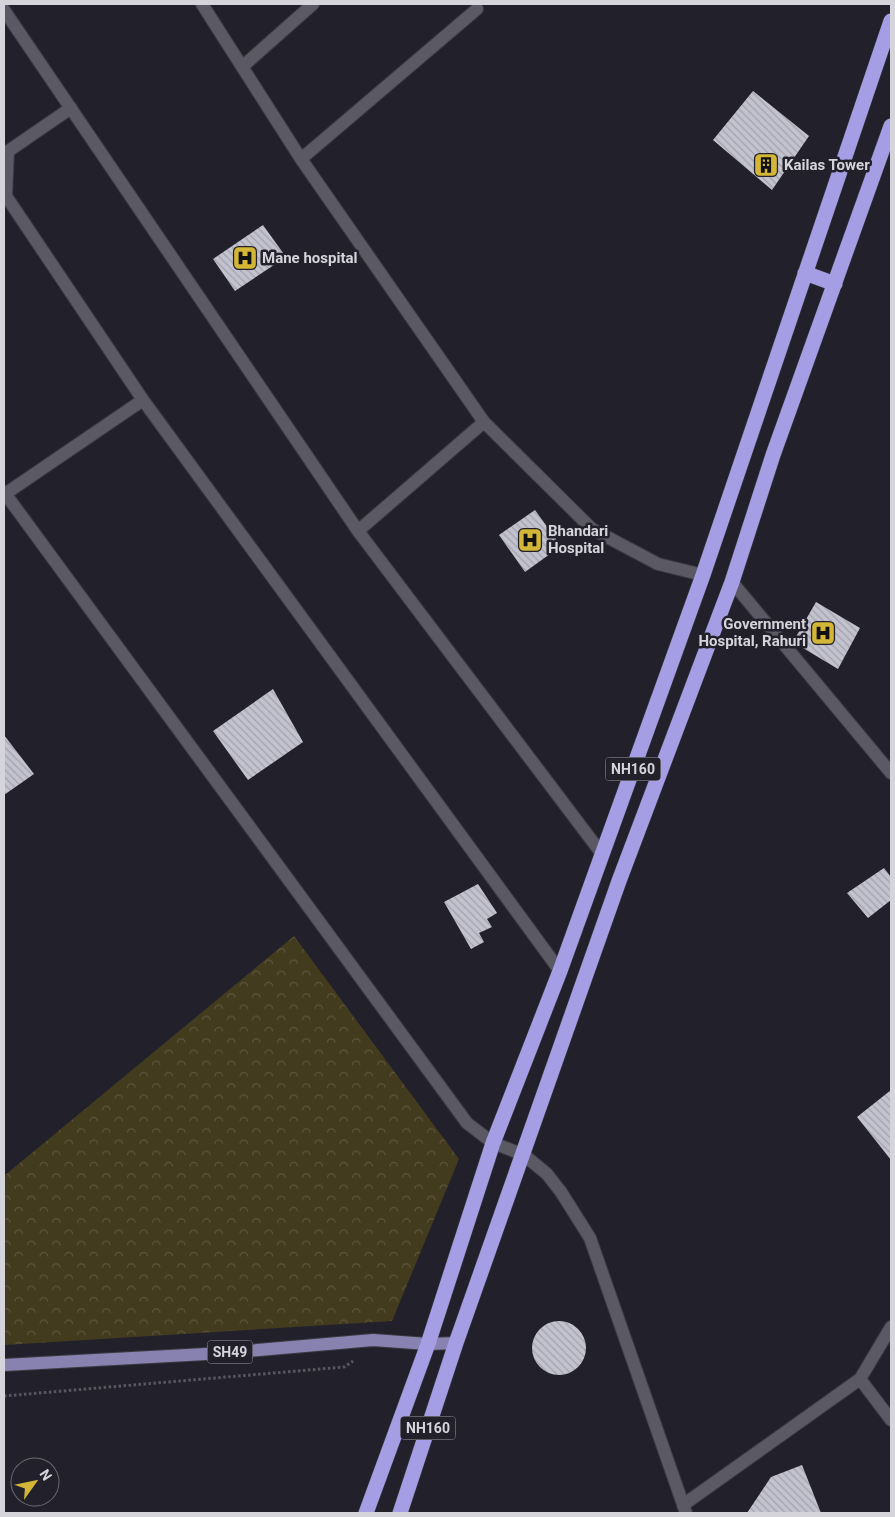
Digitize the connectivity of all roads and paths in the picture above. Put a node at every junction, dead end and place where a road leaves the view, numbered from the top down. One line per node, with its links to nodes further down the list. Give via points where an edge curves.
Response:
1 (202, 4): 6 (street)
2 (313, 4): 6 (street)
3 (477, 9): 10 (street)
4 (4, 10): 7 (street)
5 (891, 21): 11 (highway, NH160)
6 (242, 67): 10 (street)
7 (71, 108): 9 (street); 16 (street)
8 (891, 126): 12 (highway, NH160)
9 (6, 152): 13 (street, via 6,196)
10 (301, 159): 14 (street)
11 (805, 273): 12 (highway); 17 (highway, NH160)
12 (835, 284): 18 (highway, NH160, via 773,455)
13 (143, 400): 15 (street); 21 (street)
14 (484, 422): 16 (street); 17 (street, via 592,529 658,564)
15 (4, 493): 22 (street, via 467,1123)
16 (358, 531): 20 (street)
17 (703, 575): 20 (highway, NH160)
18 (732, 582): 19 (street); 23 (highway, NH160, via 619,881)
19 (891, 773)
20 (602, 854): 21 (highway, NH160)
21 (560, 971): 22 (highway, NH160)
22 (493, 1143): 23 (street); 27 (highway, NH160)
23 (524, 1155): 26 (highway, NH160); 32 (street, via 547,1174 590,1238)
24 (891, 1327): 29 (street)
25 (386, 1341): 27 (main road, SH49); 28 (main road, SH49); 30 (path, via 344,1367)
26 (456, 1343): 27 (main road, SH49); 34 (highway, NH160)
27 (428, 1344): 33 (highway, NH160)
28 (4, 1365)
29 (860, 1379): 31 (street); 32 (street)
30 (4, 1396)
31 (891, 1420)
32 (685, 1509)
33 (366, 1513)
34 (400, 1513)

